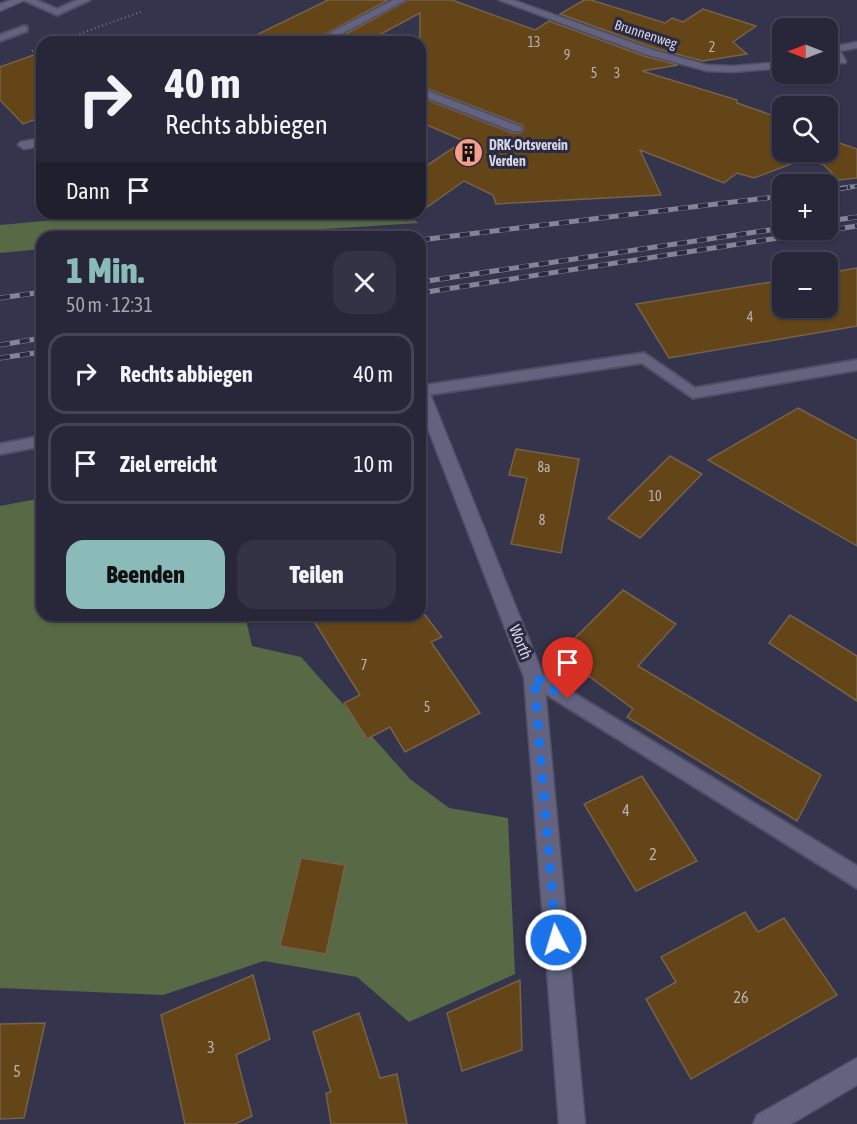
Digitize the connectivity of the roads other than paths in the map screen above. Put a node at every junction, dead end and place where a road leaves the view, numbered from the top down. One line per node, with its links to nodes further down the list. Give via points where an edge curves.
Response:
1 (20, 0): 6 (street)
2 (28, 0): 3 (lane, via 57,12)
3 (85, 0)
4 (401, 0): 8 (street)
5 (504, 0): 14 (street, Brunnenweg, via 649,52 707,68)
6 (0, 8)
7 (24, 29): 9 (lane)
8 (330, 36)
9 (0, 38)
10 (857, 45): 11 (street)
11 (838, 48)
12 (838, 56): 13 (street, via 845,60)
13 (838, 61)
14 (772, 66)
15 (426, 93): 16 (lane)
16 (517, 129)
17 (36, 143): 18 (street)
18 (24, 145)
19 (857, 365): 20 (lane, via 693,393 644,358)
20 (426, 390)
21 (426, 404): 24 (street, Worth)
22 (36, 442): 23 (lane)
23 (0, 449)
24 (534, 677): 25 (lane); 27 (street, Worth)
25 (857, 878)
26 (857, 1071): 28 (street)
27 (572, 1124)
28 (766, 1124)

